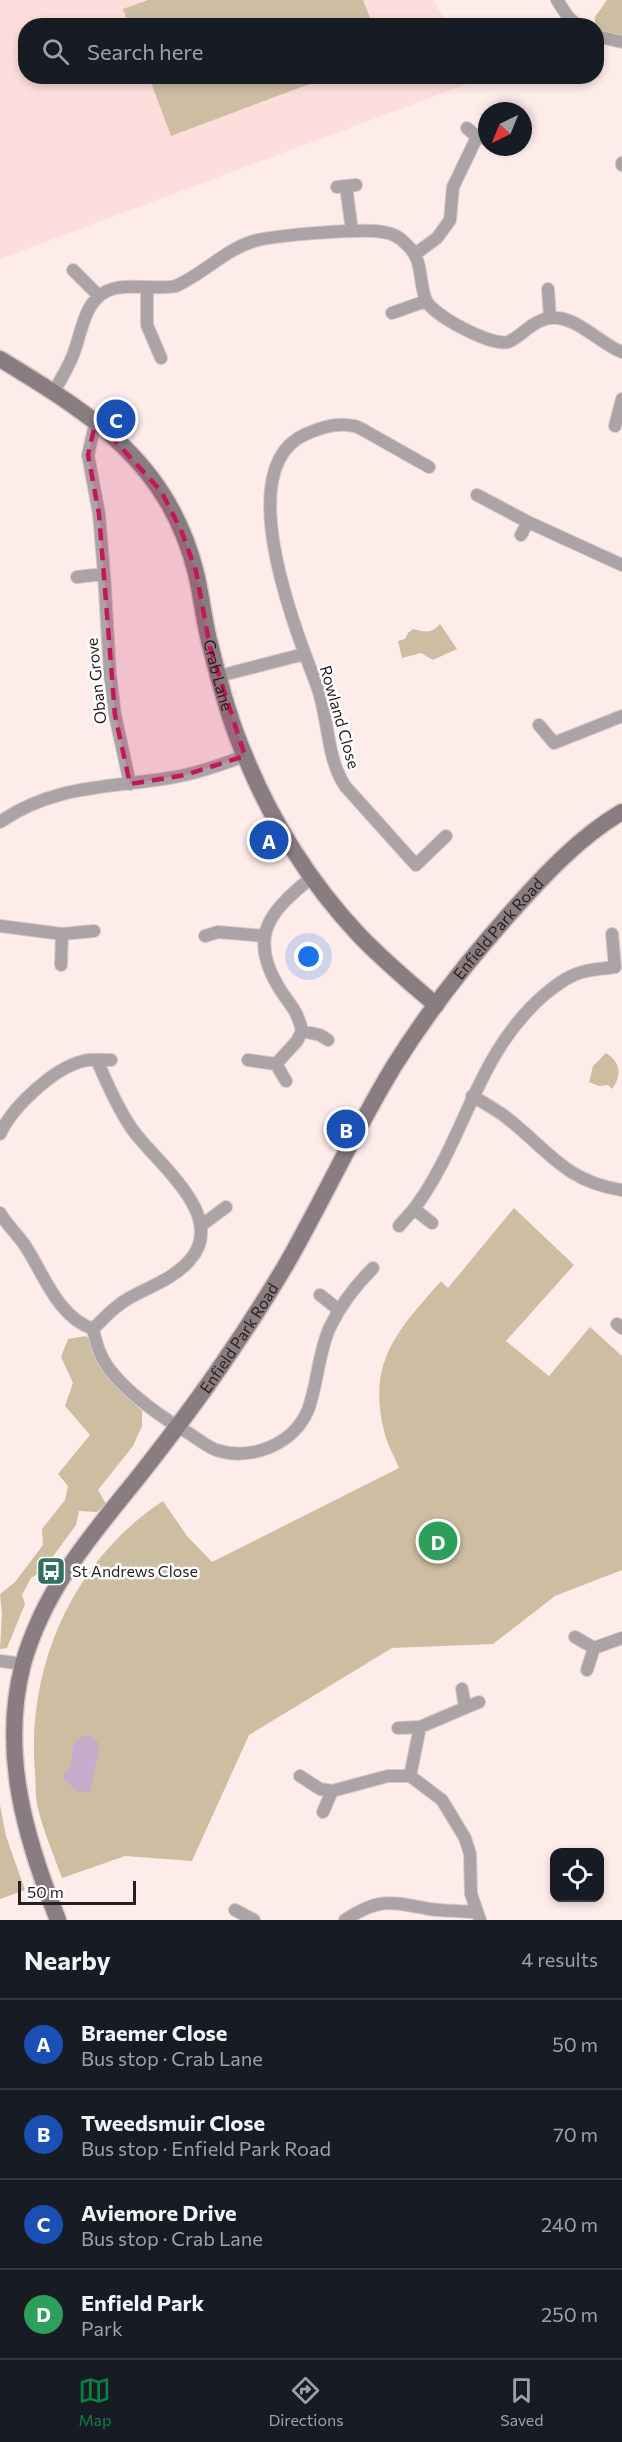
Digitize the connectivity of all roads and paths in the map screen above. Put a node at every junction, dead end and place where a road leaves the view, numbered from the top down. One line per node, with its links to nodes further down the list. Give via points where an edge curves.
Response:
1 (558, 0): 2 (street)
2 (570, 18)
3 (604, 38): 4 (street)
4 (622, 42)
5 (467, 128): 6 (street)
6 (478, 135)
7 (478, 145): 10 (street, via 453,187 450,220 437,238)
8 (347, 186): 9 (street)
9 (352, 231): 10 (street, via 393,235); 12 (street, via 262,238 236,249 176,286)
10 (415, 254): 15 (street)
11 (72, 270): 14 (street)
12 (147, 287): 14 (street, via 118,288); 19 (street, via 147,325)
13 (548, 289): 17 (street)
14 (99, 296): 21 (street, via 84,318 74,354)
15 (426, 301): 16 (street); 17 (street, via 438,314 496,343 514,340 535,323)
16 (392, 313)
17 (550, 318): 18 (street, via 578,325)
18 (622, 352)
19 (161, 358)
20 (0, 359): 21 (street, Crab Lane)
21 (54, 392): 23 (street, Crab Lane)
22 (622, 399): 24 (street)
23 (96, 420): 30 (street, Oban Grove, via 88,455 99,514); 33 (street, Crab Lane, via 162,491 182,530)
24 (615, 426)
25 (429, 467): 32 (street, Rowland Close, via 355,426 325,425 301,436 285,450 274,472 271,536)
26 (477, 495): 27 (street)
27 (528, 522): 28 (street); 29 (street)
28 (521, 535)
29 (622, 565)
30 (104, 574): 31 (street); 37 (street, Oban Grove, via 113,705)
31 (77, 577)
32 (304, 654): 33 (street, Rowland Close); 40 (street, Rowland Close, via 318,688 333,764 345,786 416,865)
33 (219, 676): 36 (street, Crab Lane)
34 (622, 716): 35 (street, via 554,743)
35 (539, 725)
36 (245, 756): 37 (street, via 185,775); 41 (street, Crab Lane, via 270,810)
37 (130, 784): 39 (street, via 68,792)
38 (622, 812): 49 (street, Enfield Park Road, via 590,835 537,884)
39 (0, 822)
40 (446, 837)
41 (312, 877): 47 (street, via 275,911); 49 (street, Crab Lane, via 358,934)
42 (0, 926): 44 (street)
43 (94, 931): 44 (street)
44 (62, 934): 48 (street)
45 (612, 934): 57 (street, via 615,967 579,972 535,1003 504,1038)
46 (205, 936): 47 (street, via 218,932)
47 (264, 936): 50 (street, via 267,964 293,1005)
48 (61, 965)
49 (436, 1005): 70 (street, Enfield Park Road, via 394,1067 286,1264)
50 (302, 1031): 51 (street); 55 (street)
51 (327, 1040)
52 (97, 1060): 53 (street); 58 (street, via 74,1064 45,1083 15,1109); 64 (street, via 121,1113 194,1205)
53 (111, 1060)
54 (248, 1060): 55 (street)
55 (276, 1064): 56 (street)
56 (286, 1081)
57 (472, 1096): 59 (street, via 505,1116 574,1176); 61 (street, via 434,1181)
58 (0, 1134)
59 (622, 1190)
60 (226, 1207): 64 (street)
61 (414, 1209): 63 (street); 65 (street)
62 (0, 1213): 69 (street, via 67,1312 78,1323)
63 (432, 1222)
64 (202, 1225): 69 (street, via 200,1243 184,1267 122,1303)
65 (399, 1226)
66 (373, 1268): 68 (street)
67 (320, 1295): 68 (street)
68 (339, 1310): 70 (street, via 322,1349 307,1412 278,1444 253,1453 226,1452 202,1443)
69 (93, 1329): 70 (street, via 101,1355 115,1375)
70 (177, 1426): 75 (street, Enfield Park Road, via 71,1561 52,1592)
71 (575, 1637): 73 (street)
72 (622, 1638): 73 (street)
73 (594, 1648): 76 (street)
74 (0, 1661): 75 (street)
75 (23, 1664): 88 (street, Enfield Park Road, via 13,1739 18,1797 35,1859)
76 (587, 1670)
77 (462, 1689): 79 (street)
78 (479, 1702): 79 (street)
79 (465, 1707): 80 (street)
80 (420, 1727): 81 (street); 83 (street)
81 (398, 1728)
82 (300, 1776): 84 (street, via 320,1789)
83 (410, 1776): 84 (street, via 388,1776); 87 (street, via 442,1800 465,1838 470,1854 471,1894)
84 (332, 1791): 85 (street)
85 (323, 1812)
86 (235, 1910): 89 (street)
87 (478, 1916): 90 (street, via 403,1902 381,1902)
88 (58, 1920)
89 (254, 1920)
90 (345, 1920)

